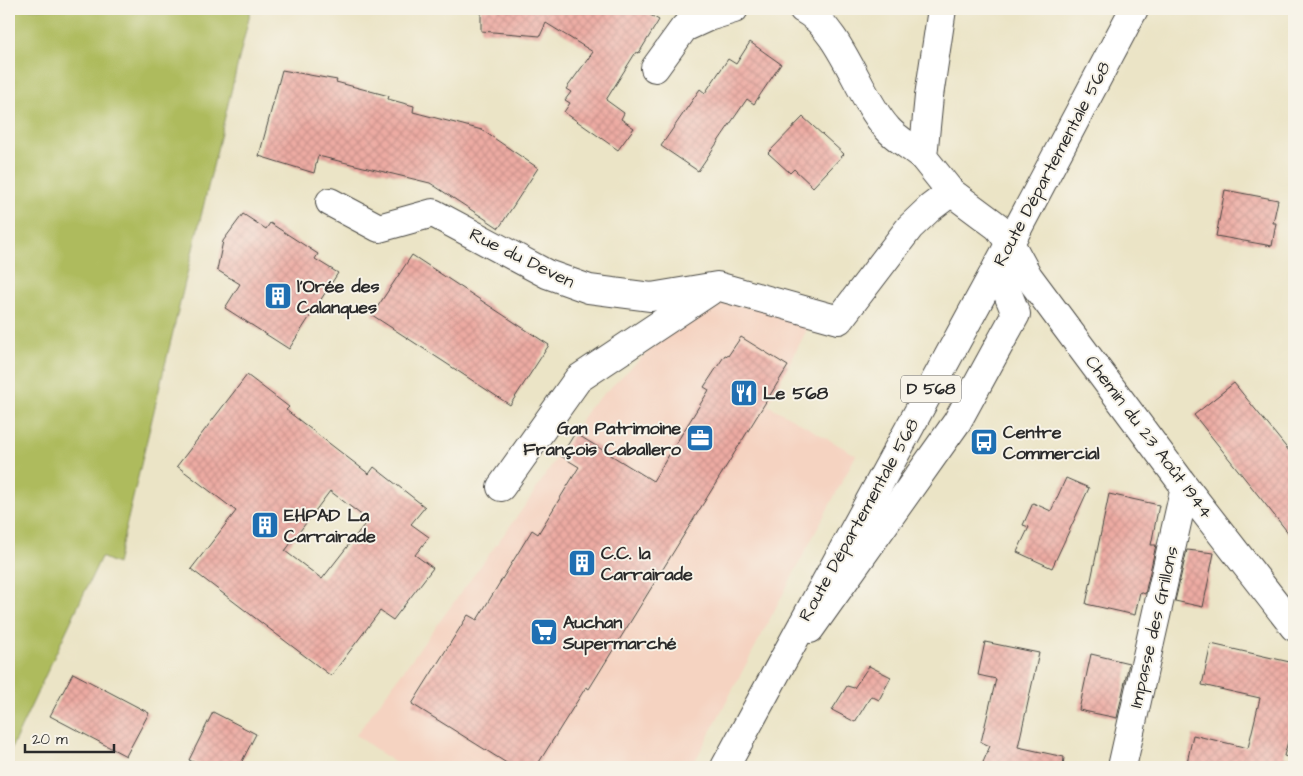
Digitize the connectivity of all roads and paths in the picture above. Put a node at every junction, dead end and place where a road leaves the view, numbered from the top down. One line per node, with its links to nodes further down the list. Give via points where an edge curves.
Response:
1 (734, 9): 5 (street, via 684,28)
2 (803, 9): 6 (street, Chemin du 23 Août 1944, via 826,28 887,128)
3 (942, 9): 6 (street, via 928,96)
4 (1134, 9): 9 (street, Route Départementale 568 / D 568)
5 (655, 68)
6 (923, 157): 7 (street, Chemin du 23 Août 1944)
7 (951, 192): 9 (street, Chemin du 23 Août 1944, via 998,227); 11 (street, Rue du Deven, via 910,227 839,320)
8 (330, 202): 11 (street, Rue du Deven, via 380,228 433,213 547,274 589,289 651,297)
9 (1010, 243): 10 (street, Route Départementale 568 / D 568); 13 (street, Chemin du 23 Août 1944, via 1028,276)
10 (997, 267): 15 (street, Route Départementale 568 / D 568); 15 (street, via 1016,314 980,380 957,422)
11 (717, 286): 12 (street, via 578,378)
12 (501, 487)
13 (1185, 487): 14 (street, Chemin du 23 Août 1944); 17 (street, Impasse des Grillons)
14 (1294, 627)
15 (759, 702): 16 (street, Route Départementale 568 / D 568)
16 (725, 767)
17 (1122, 767)

